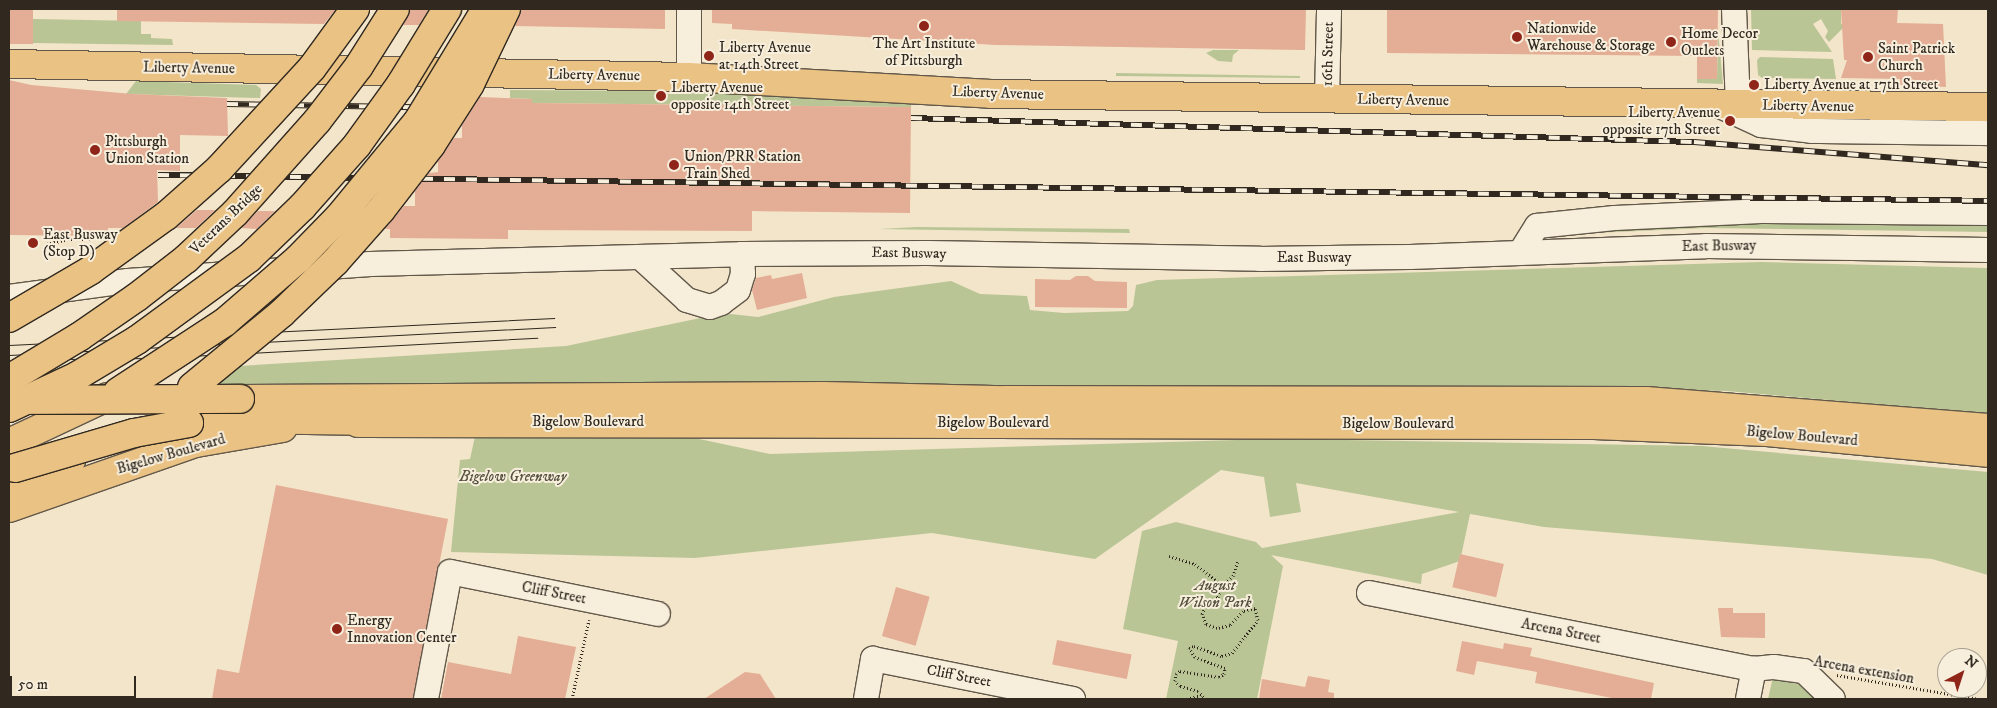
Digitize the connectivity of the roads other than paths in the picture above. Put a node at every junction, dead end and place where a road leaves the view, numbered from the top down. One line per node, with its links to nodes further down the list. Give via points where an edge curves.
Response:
1 (355, 9): 23 (main road, bridge, via 312,68 219,169 166,216 91,270)
2 (395, 9): 24 (main road, Veterans Bridge, bridge, via 359,66 318,121 235,213 186,259 137,297)
3 (447, 9): 26 (main road, bridge, via 401,84 357,144 302,207 249,258 137,340 76,376)
4 (486, 9): 30 (main road, bridge, via 418,121 339,217 298,259 224,322)
5 (506, 9): 30 (main road, bridge, via 470,84 431,145 381,210 335,262 282,313 192,387 132,428 57,468)
6 (689, 9): 10 (street)
7 (1329, 9): 11 (street, 16th Street)
8 (1734, 9): 12 (street)
9 (9, 64): 10 (main road, Liberty Avenue)
10 (689, 77): 11 (main road, Liberty Avenue, via 991,94)
11 (1327, 99): 12 (main road, Liberty Avenue)
12 (1728, 105): 13 (main road, Liberty Avenue); 14 (street, via 1761,125 1812,131)
13 (1988, 107)
14 (1988, 133)
15 (1874, 146): 16 (street)
16 (1988, 149)
17 (1988, 213): 19 (street, via 1766,211 1615,218 1537,226)
18 (1988, 250): 19 (street, East Busway, via 1706,246)
19 (1520, 253): 20 (street, East Busway, via 1260,259 928,253)
20 (742, 254): 21 (street, East Busway); 21 (street, via 743,274 738,290 721,304 710,307 687,300)
21 (640, 258): 22 (street, East Busway, via 370,264 128,281)
22 (9, 297)
23 (9, 318)
24 (9, 379)
25 (9, 400): 28 (main road, Bigelow Boulevard, bridge, via 823,396 1005,400 1646,401)
26 (9, 408)
27 (381, 422): 29 (main road, Bigelow Boulevard, via 1623,425 1767,432); 30 (main road, bridge, via 232,419 189,423 96,443); 31 (main road, Bigelow Boulevard, via 248,432 196,443)
28 (1988, 428)
29 (1988, 453)
30 (10, 467)
31 (9, 508)
32 (1368, 593): 34 (street, Arcena Street)
33 (658, 614): 35 (street, Cliff Street, via 450,572)
34 (1754, 670): 38 (street); 39 (street, Arcena Street, via 1774,667 1804,671)
35 (426, 699)
36 (866, 699): 37 (street, Cliff Street, via 873,659)
37 (1073, 699)
38 (1748, 699)
39 (1834, 699)

